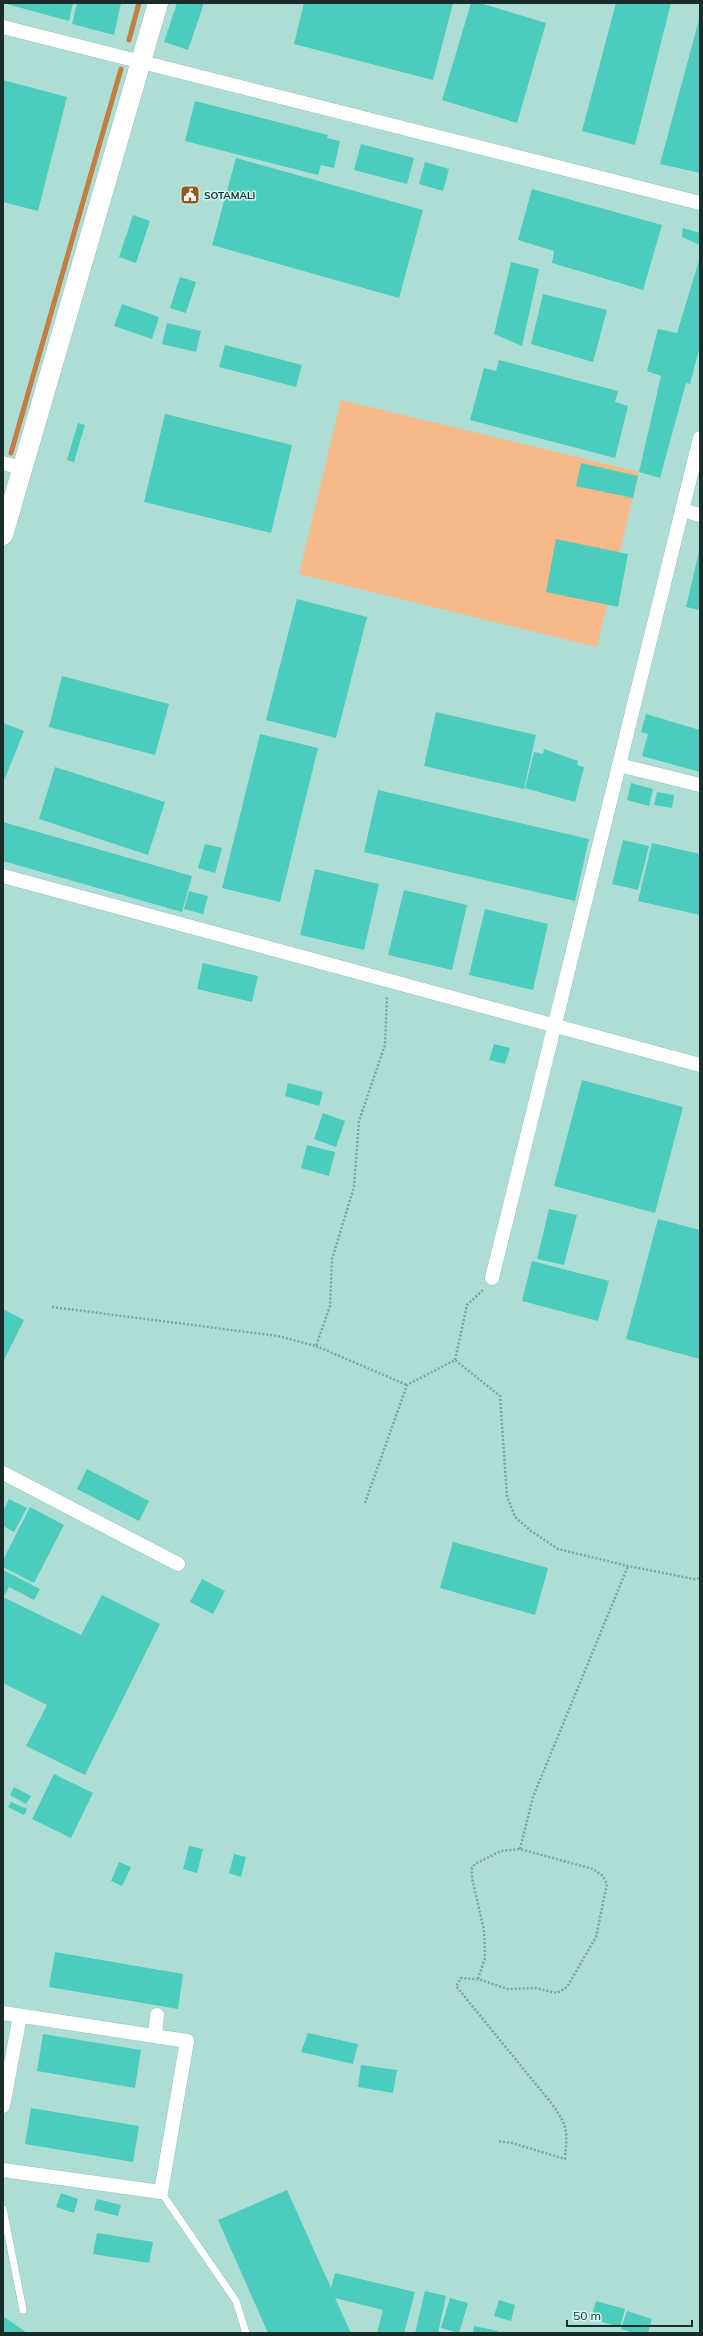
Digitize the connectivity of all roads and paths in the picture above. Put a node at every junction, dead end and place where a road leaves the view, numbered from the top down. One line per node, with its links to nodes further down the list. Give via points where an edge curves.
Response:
1 (158, 3): 3 (street)
2 (3, 27): 3 (street)
3 (142, 62): 4 (street); 6 (street)
4 (700, 203)
5 (700, 438): 7 (street)
6 (12, 466): 9 (street)
7 (682, 510): 8 (street); 10 (street)
8 (700, 514)
9 (3, 535)
10 (620, 765): 11 (street); 14 (street)
11 (700, 785)
12 (3, 876): 13 (street)
13 (387, 980): 14 (street); 18 (path, via 385,1045 359,1121 354,1188 332,1259 330,1306)
14 (555, 1025): 15 (street); 16 (street)
15 (700, 1065)
16 (492, 1278): 19 (path, via 467,1305)
17 (52, 1307): 18 (path, via 278,1336)
18 (316, 1346): 20 (path)
19 (455, 1360): 20 (path); 24 (path, via 500,1396 507,1496 515,1517 531,1532 558,1549)
20 (407, 1385): 22 (path)
21 (3, 1473): 23 (street)
22 (366, 1503)
23 (178, 1564)
24 (628, 1566): 25 (path); 26 (path, via 533,1797)
25 (700, 1578)
26 (520, 1849): 27 (path, via 501,1851 472,1868 484,1930 485,1958); 27 (path, via 593,1869 603,1876 607,1884 596,1937 567,1987 557,1993 535,1988 508,1989)
27 (478, 1979): 33 (path, via 461,1978 456,1986 552,2104 564,2121 567,2131 564,2160 512,2143)
28 (3, 2013): 30 (street)
29 (157, 2014): 31 (street)
30 (20, 2016): 31 (street); 32 (street)
31 (154, 2036): 35 (street, via 187,2041)
32 (3, 2106)
33 (496, 2141)
34 (3, 2170): 35 (street)
35 (161, 2192): 38 (lane, via 236,2301)
36 (3, 2209): 37 (lane)
37 (23, 2310)
38 (246, 2333)

